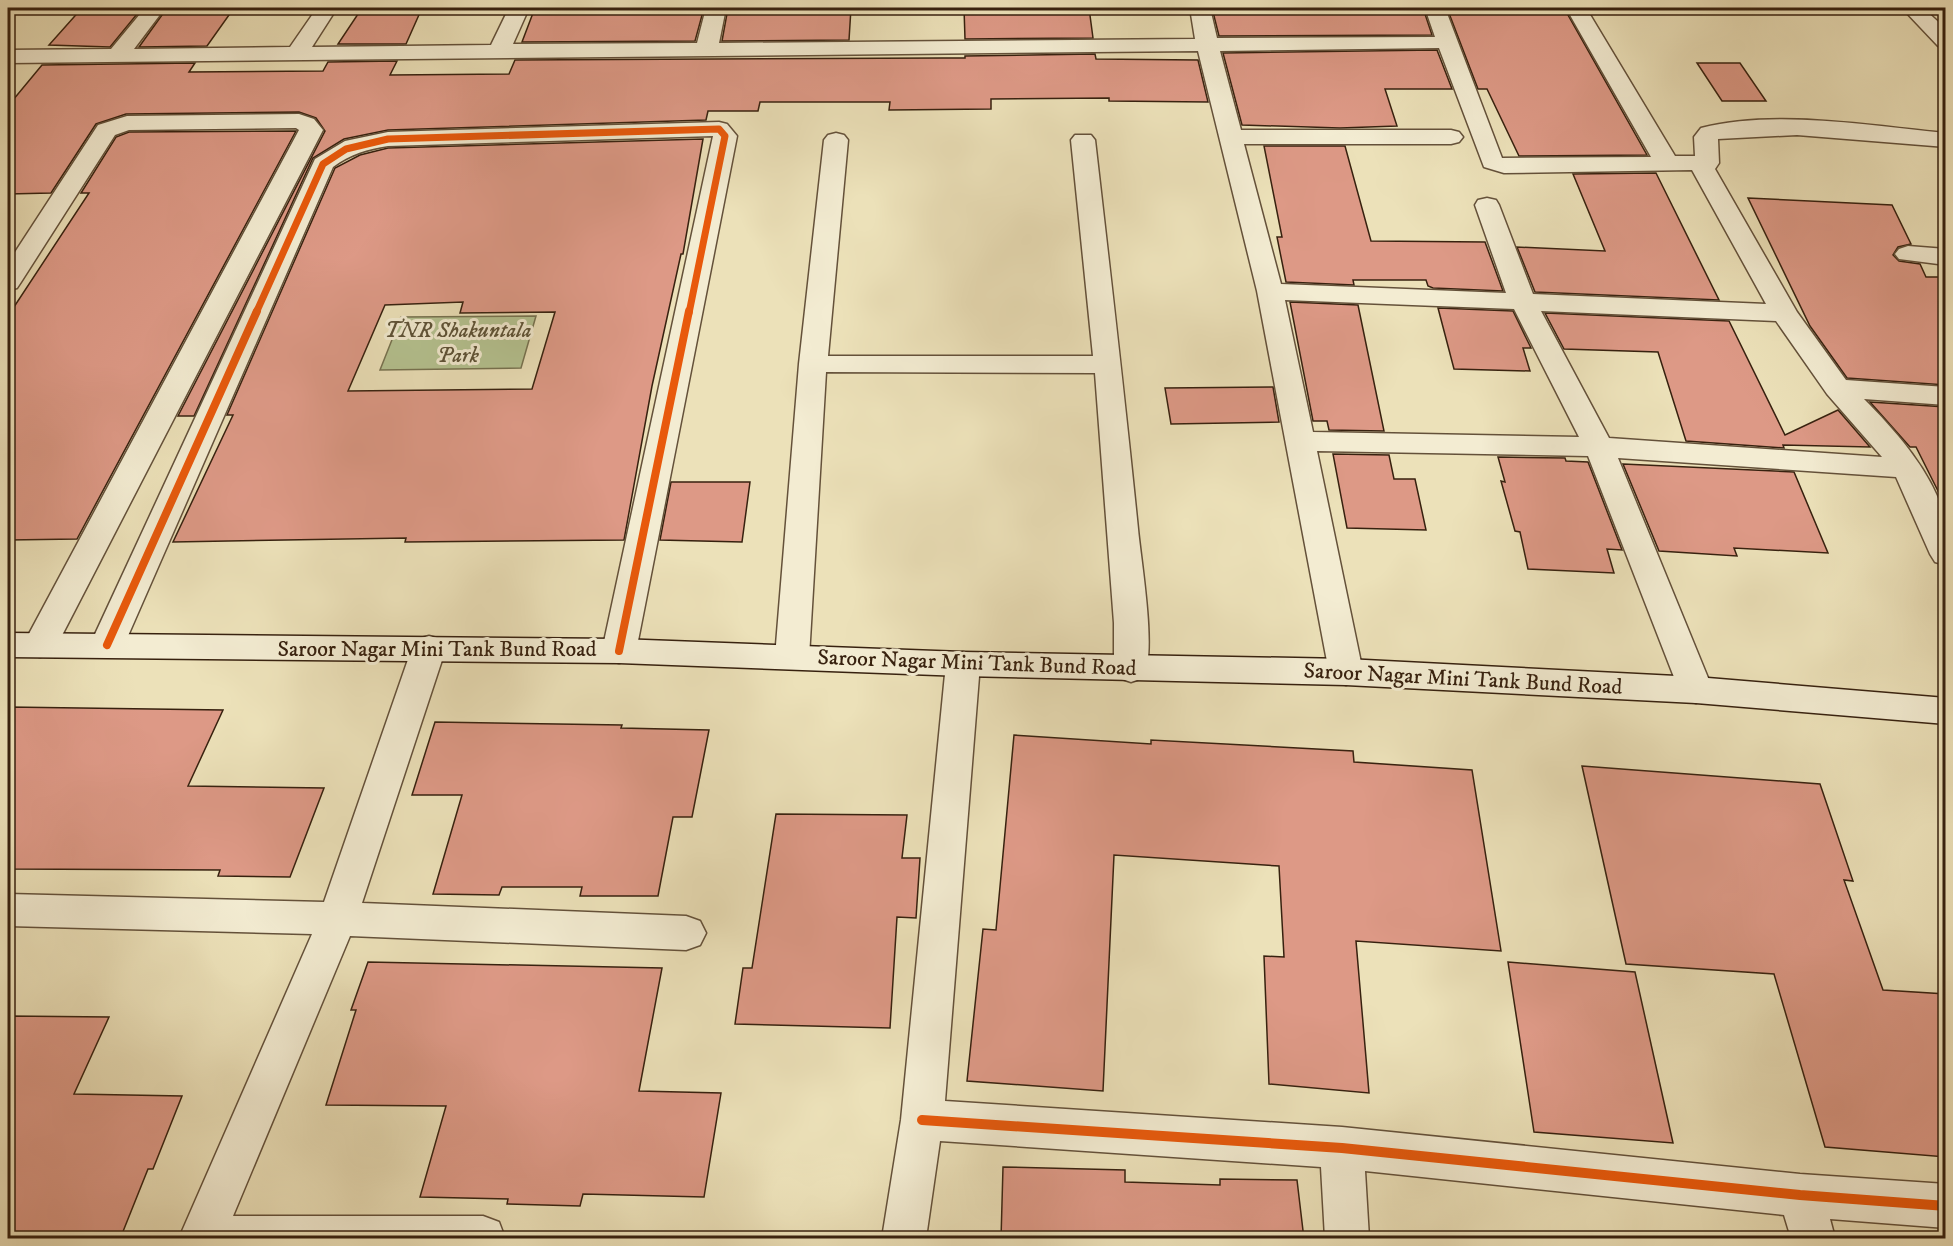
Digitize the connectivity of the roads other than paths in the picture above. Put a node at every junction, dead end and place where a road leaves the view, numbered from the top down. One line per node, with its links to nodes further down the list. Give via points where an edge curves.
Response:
1 (155, 8): 15 (street)
2 (327, 8): 14 (street)
3 (519, 8): 13 (street)
4 (716, 8): 12 (street)
5 (1200, 8): 10 (street)
6 (1435, 8): 22 (street, via 1492,162 1504,166)
7 (1576, 8): 22 (street)
8 (1912, 8): 9 (street)
9 (1946, 41)
10 (1207, 44): 11 (street); 12 (street); 17 (street)
11 (1433, 44)
12 (707, 48): 13 (street)
13 (499, 51): 14 (street)
14 (296, 54): 15 (street)
15 (117, 56): 16 (street)
16 (8, 57)
17 (1230, 137): 18 (street); 27 (street)
18 (1451, 137)
19 (836, 140): 30 (street)
20 (1083, 140): 31 (street)
21 (1946, 140): 22 (street, via 1788,128 1741,129 1709,134)
22 (1683, 146): 29 (street, via 1703,169)
23 (1487, 205): 28 (street)
24 (1908, 254): 25 (street)
25 (1946, 257)
26 (8, 282): 39 (street, via 106,130 127,123 299,121 311,130)
27 (1270, 291): 28 (street); 34 (street)
28 (1522, 300): 29 (street); 35 (street)
29 (1784, 313): 32 (street)
30 (813, 364): 31 (street); 43 (street)
31 (1108, 365): 45 (street, via 1131,623)
32 (1838, 388): 33 (street); 36 (street)
33 (1946, 396)
34 (1300, 441): 35 (street); 46 (street)
35 (1599, 447): 36 (street); 47 (street)
36 (1907, 468): 37 (street)
37 (1946, 554)
38 (8, 645): 39 (street, Saroor Nagar Mini Tank Bund Road)
39 (40, 645): 40 (street, Saroor Nagar Mini Tank Bund Road)
40 (107, 645): 41 (street, Saroor Nagar Mini Tank Bund Road); 42 (street, via 323,164 334,154 354,145 388,139 719,129 725,136)
41 (429, 648): 42 (street, Saroor Nagar Mini Tank Bund Road); 50 (street)
42 (619, 651): 43 (street, Saroor Nagar Mini Tank Bund Road)
43 (792, 657): 44 (street, Saroor Nagar Mini Tank Bund Road)
44 (963, 664): 45 (street, Saroor Nagar Mini Tank Bund Road); 52 (street)
45 (1131, 669): 46 (street, Saroor Nagar Mini Tank Bund Road)
46 (1346, 672): 47 (street, Saroor Nagar Mini Tank Bund Road)
47 (1696, 690): 48 (street, Saroor Nagar Mini Tank Bund Road)
48 (1946, 711)
49 (8, 910): 50 (street)
50 (337, 921): 51 (street); 56 (street)
51 (686, 933)
52 (922, 1120): 53 (street); 58 (street)
53 (1342, 1148): 54 (street); 59 (street)
54 (1800, 1195): 55 (street); 60 (street)
55 (1946, 1206)
56 (201, 1238): 57 (street)
57 (483, 1239)
58 (904, 1239)
59 (1347, 1239)
60 (1813, 1239)

